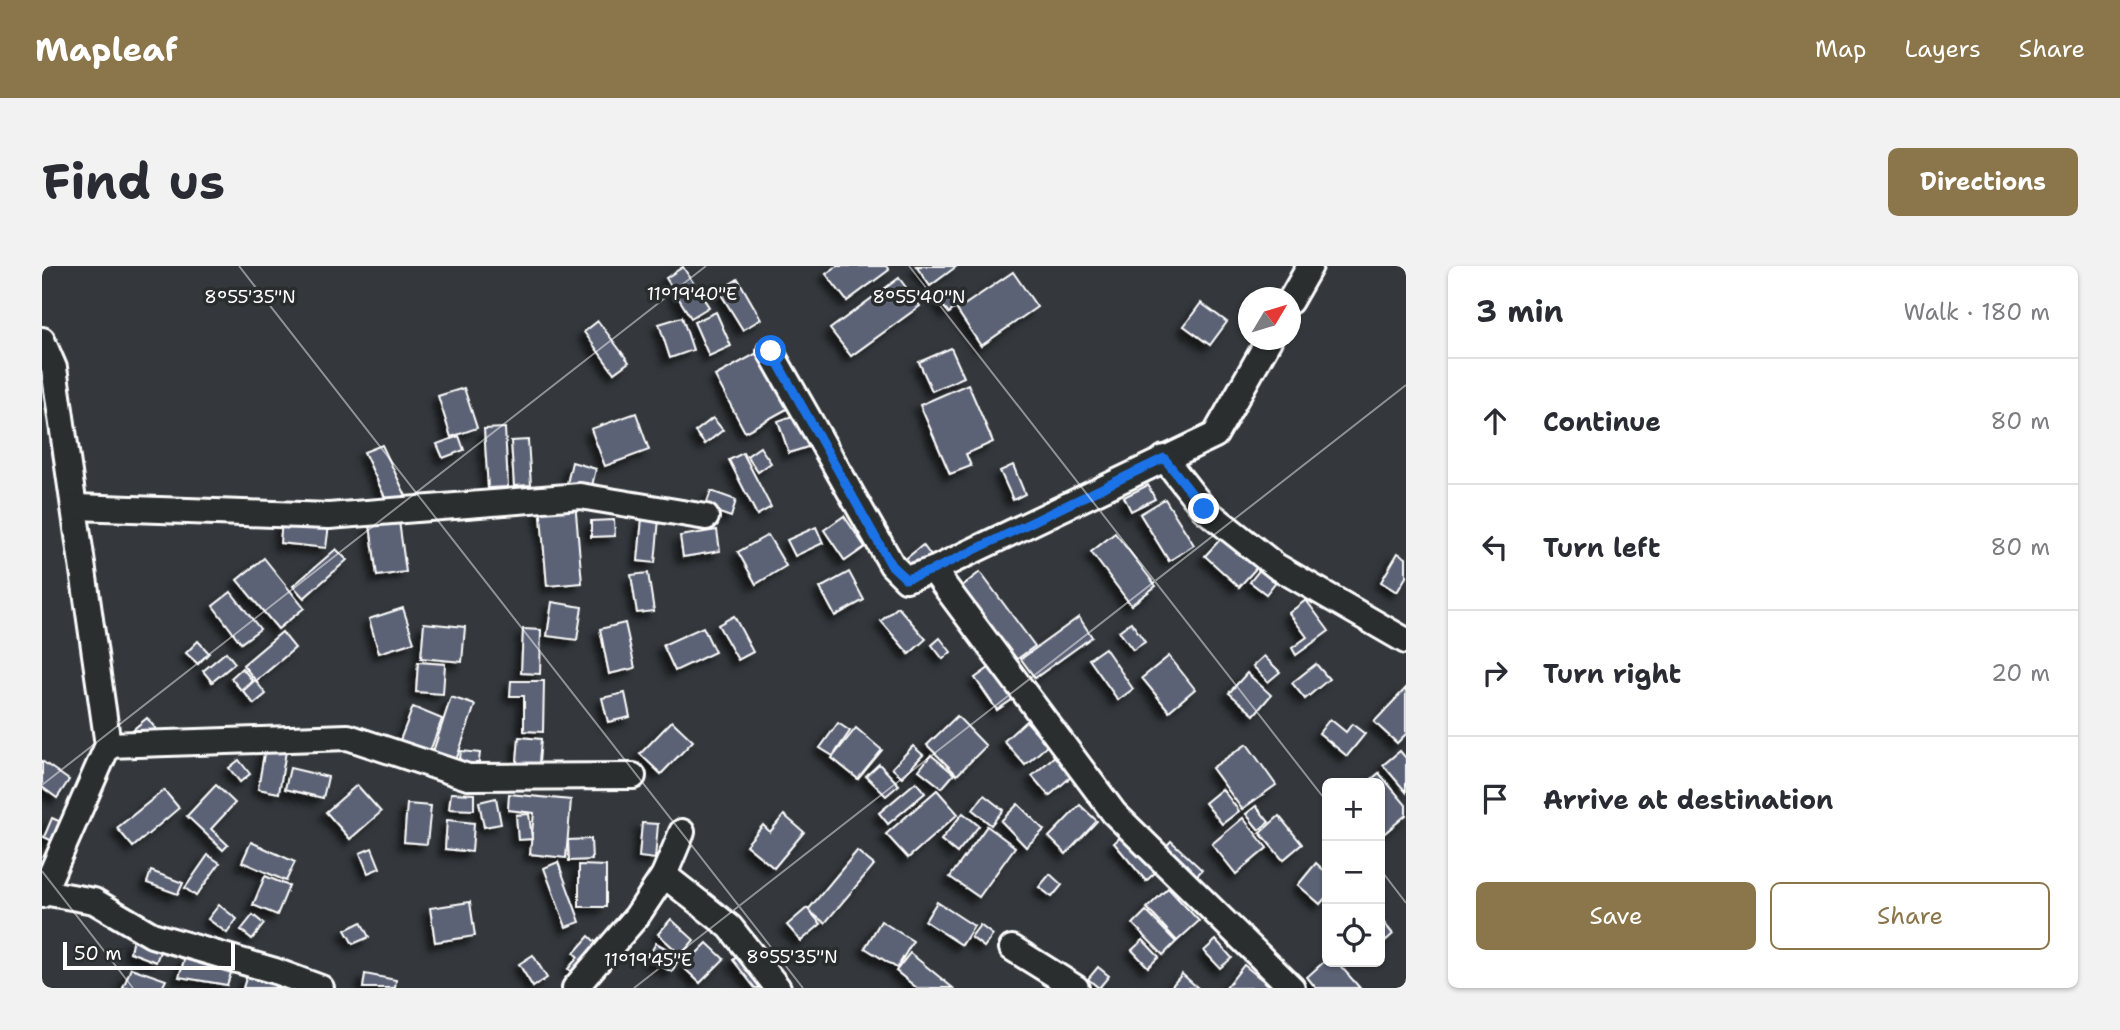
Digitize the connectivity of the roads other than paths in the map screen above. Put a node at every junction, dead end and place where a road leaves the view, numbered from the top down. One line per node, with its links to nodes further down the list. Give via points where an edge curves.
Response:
1 (1310, 266): 2 (street)
2 (1298, 287)
3 (42, 340): 7 (street, via 54,368)
4 (1263, 350): 6 (street, via 1215,435)
5 (771, 351): 9 (street, via 891,565 906,579)
6 (1164, 458): 9 (street); 10 (street, via 1204,509 1276,566)
7 (76, 507): 8 (street, via 329,516 580,496); 11 (street)
8 (706, 517)
9 (933, 570): 17 (street, via 1114,813)
10 (1406, 642)
11 (108, 745): 12 (street, via 348,737 468,777); 15 (street)
12 (633, 776)
13 (682, 832): 14 (street)
14 (664, 875): 19 (street, via 637,916); 20 (street, via 730,927)
15 (42, 894): 18 (street, via 94,901 152,935)
16 (1012, 948): 21 (street)
17 (1289, 987)
18 (321, 988)
19 (575, 988)
20 (778, 988)
21 (1076, 988)

